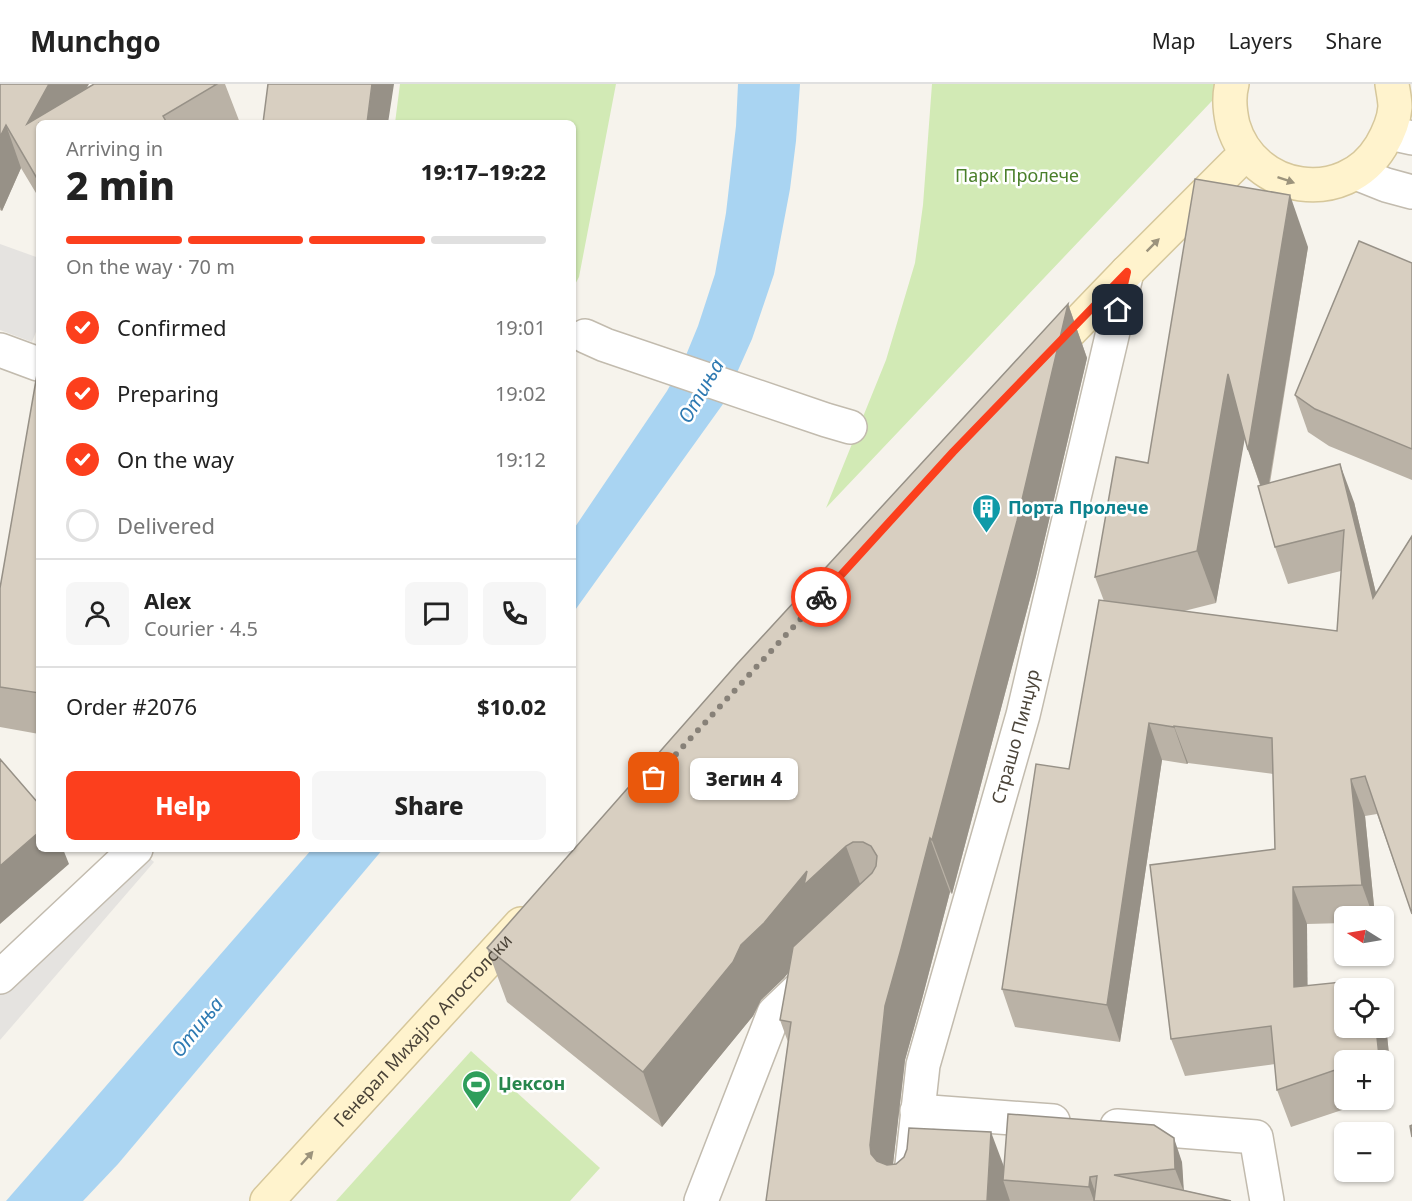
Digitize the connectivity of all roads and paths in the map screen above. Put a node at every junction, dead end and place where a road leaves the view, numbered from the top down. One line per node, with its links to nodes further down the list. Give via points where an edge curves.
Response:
1 (1392, 84): 3 (street)
2 (1230, 87): 4 (street, via 1230,114)
3 (1401, 135): 5 (street)
4 (1247, 154): 5 (street, one-way to 5, via 1286,181 1334,183); 7 (street, one-way to 4)
5 (1356, 173): 6 (street)
6 (1412, 192)
7 (1127, 272): 11 (street); 17 (street, Страшо Пинџур, via 1023,715 923,1065)
8 (595, 341): 12 (street)
9 (0, 350): 10 (street)
10 (36, 363)
11 (1028, 375)
12 (838, 423)
13 (133, 852): 16 (street)
14 (541, 902): 18 (street, Генерал Михајло Апостолски, one-way to 14)
15 (835, 955): 19 (street, via 774,1013)
16 (0, 977)
17 (917, 1111): 20 (street, Страшо Пинџур); 21 (street, via 1256,1137)
18 (267, 1201)
19 (702, 1201)
20 (908, 1201)
21 (1267, 1201)

